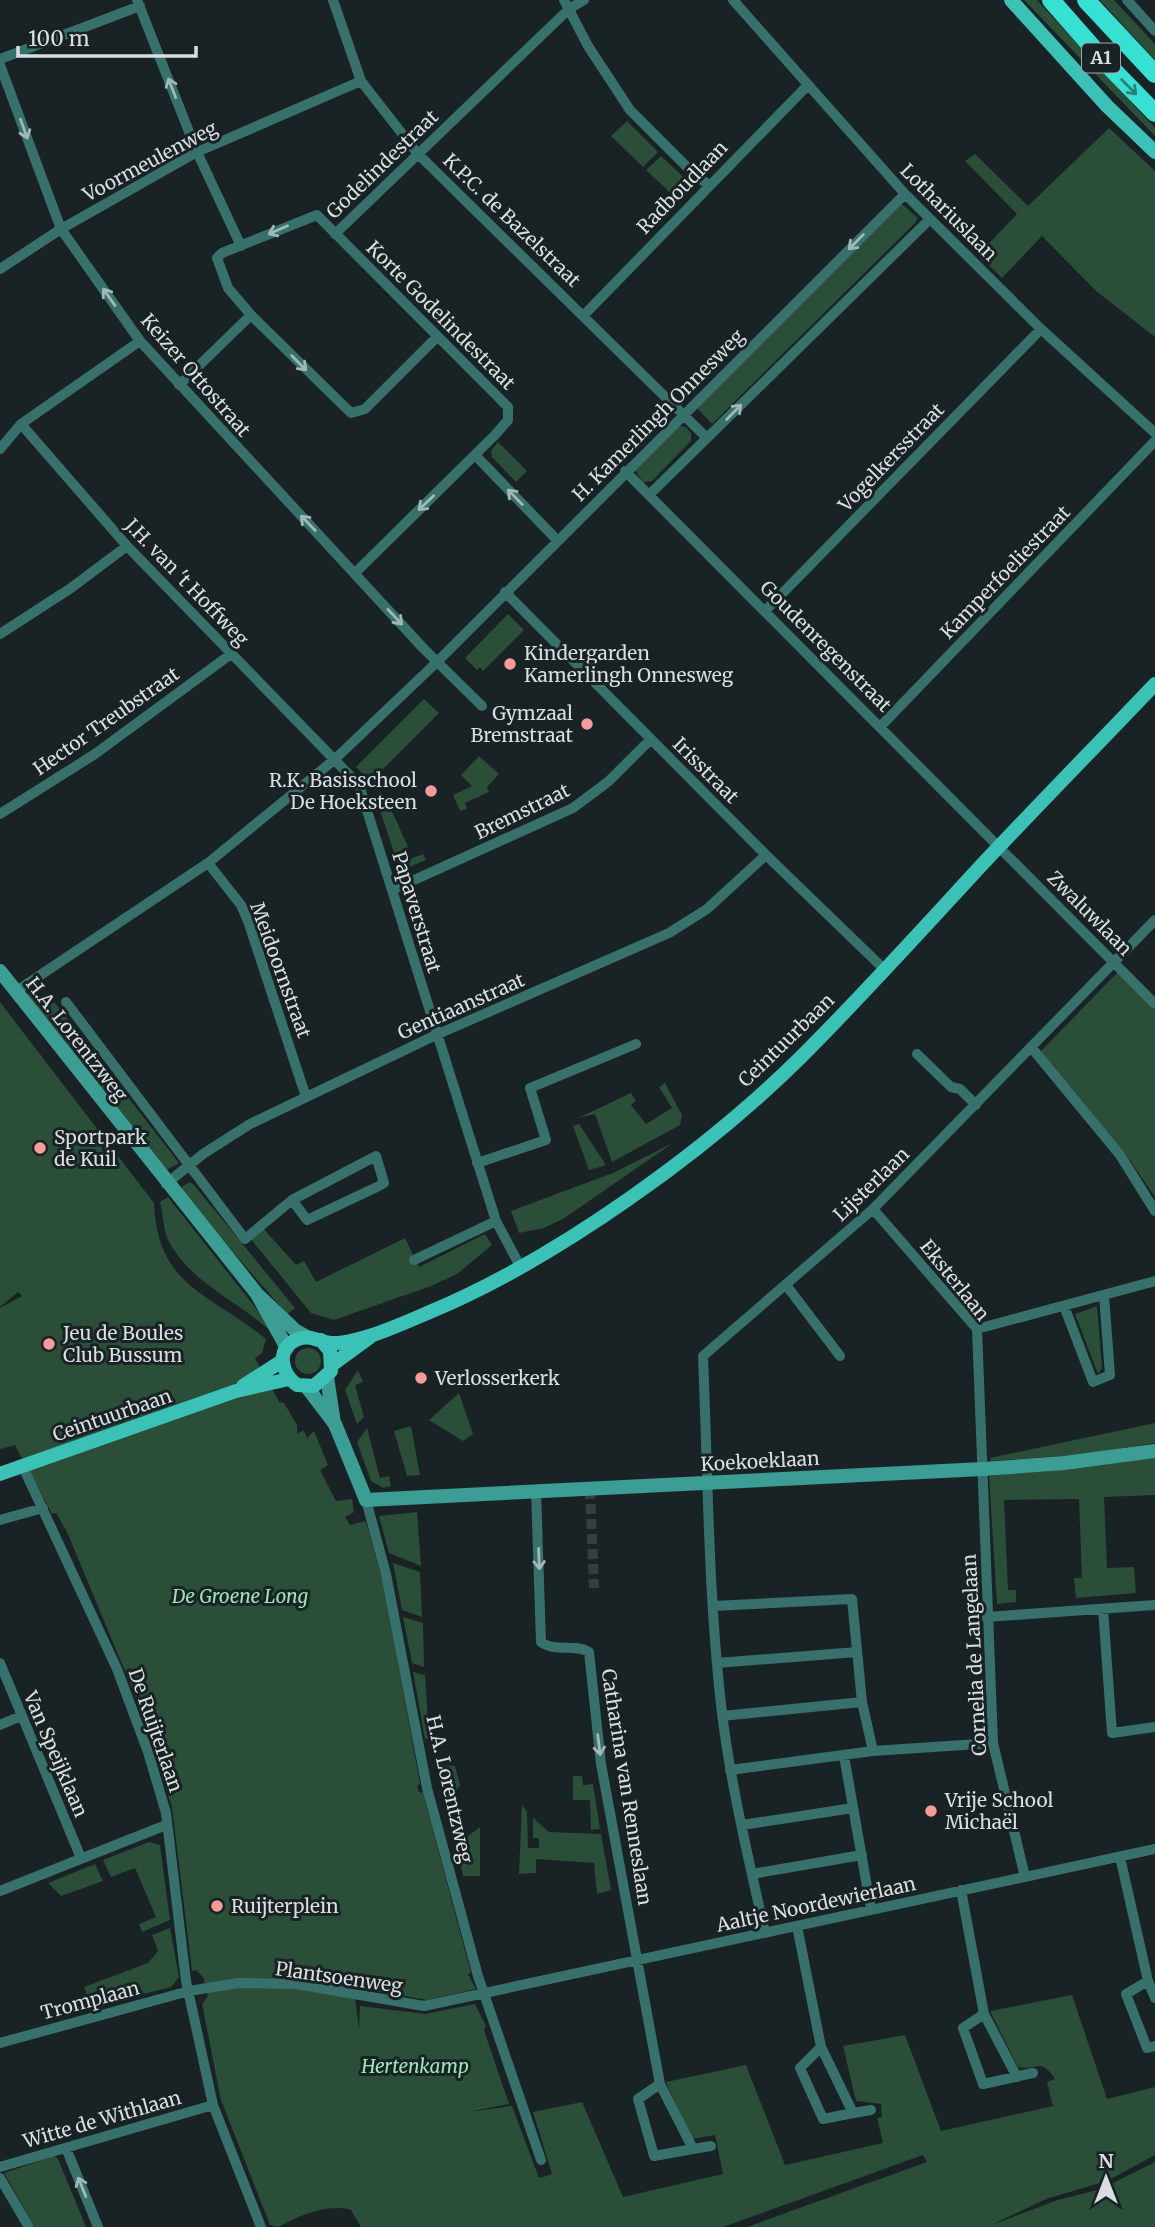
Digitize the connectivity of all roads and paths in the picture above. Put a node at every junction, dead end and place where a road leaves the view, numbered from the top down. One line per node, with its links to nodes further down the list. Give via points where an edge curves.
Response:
1 (333, 0): 14 (street, K.P.C. de Bazelstraat)
2 (584, 0): 9 (street, Godelindestraat)
3 (733, 0): 15 (street, Lothariuslaan)
4 (1012, 0): 18 (main road)
5 (1051, 0): 16 (highway, A1, one-way to 16)
6 (1086, 0): 13 (highway, A1)
7 (1126, 0): 10 (street)
8 (139, 3): 11 (street); 17 (street, one-way to 8)
9 (567, 5): 19 (street, Godelindestraat); 20 (street, via 630,110)
10 (1155, 31)
11 (0, 59)
12 (0, 65): 23 (street, Keizer Ottostraat, one-way to 23)
13 (1155, 74)
14 (361, 81): 17 (street, Voormeulenweg); 19 (street, K.P.C. de Bazelstraat)
15 (807, 86): 20 (street, Radboudlaan); 21 (street, Lothariuslaan)
16 (1155, 113)
17 (197, 152): 23 (street, Voormeulenweg); 25 (street)
18 (1155, 152)
19 (418, 154): 24 (street, Godelindestraat); 28 (street, K.P.C. de Bazelstraat)
20 (708, 184): 28 (street, Radboudlaan)
21 (905, 194): 22 (street, Lothariuslaan); 33 (street, H. Kamerlingh Onnesweg, one-way to 33)
22 (930, 219): 29 (street, Lothariuslaan); 36 (street, one-way to 22)
23 (61, 229): 26 (street, Voormeulenweg); 31 (street, Keizer Ottostraat, one-way to 23)
24 (335, 234): 25 (street, Godelindestraat, one-way to 25, via 311,215); 30 (street, Korte Godelindestraat)
25 (241, 246): 27 (street, Godelindestraat, via 222,253 218,264 228,288)
26 (0, 269)
27 (251, 315): 30 (street, one-way to 30, via 351,413 366,408); 32 (street)
28 (584, 315): 33 (street, K.P.C. de Bazelstraat)
29 (1041, 329): 35 (street, Lothariuslaan); 46 (street, Vogelkersstraat)
30 (437, 337): 39 (street, Korte Godelindestraat, via 508,407 508,421)
31 (139, 341): 32 (street, Keizer Ottostraat); 34 (street)
32 (179, 385): 44 (street, Keizer Ottostraat, one-way to 32)
33 (683, 415): 36 (street, K.P.C. de Bazelstraat); 40 (street, H. Kamerlingh Onnesweg)
34 (21, 424): 38 (street); 43 (street, J.H. van 't Hoffweg)
35 (1155, 433)
36 (708, 438): 41 (street)
37 (1155, 441): 52 (street, Kamperfoeliestraat)
38 (0, 449)
39 (475, 455): 42 (street, one-way to 39); 44 (street, Korte Godelindestraat, one-way to 44)
40 (625, 471): 41 (street, Goudenregenstraat); 42 (street, H. Kamerlingh Onnesweg)
41 (650, 494): 46 (street, Goudenregenstraat)
42 (556, 539): 45 (street, H. Kamerlingh Onnesweg)
43 (127, 546): 47 (street); 48 (street, J.H. van 't Hoffweg)
44 (355, 573): 49 (street, Keizer Ottostraat, one-way to 49)
45 (505, 592): 49 (street, H. Kamerlingh Onnesweg); 53 (street, Irisstraat)
46 (766, 610): 52 (street, Goudenregenstraat)
47 (0, 634)
48 (231, 654): 54 (street, J.H. van 't Hoffweg); 55 (street, Hector Treubstraat, via 95,754)
49 (437, 662): 51 (street); 54 (street, H. Kamerlingh Onnesweg)
50 (1155, 684): 56 (main road, Ceintuurbaan)
51 (482, 706)
52 (881, 726): 56 (street, Goudenregenstraat)
53 (651, 739): 57 (street, Irisstraat); 59 (street, Bremstraat, via 609,781 573,808)
54 (334, 760): 58 (street, H. Kamerlingh Onnesweg); 59 (street, Papaverstraat, via 359,785)
55 (0, 814)
56 (1000, 846): 61 (street, Zwaluwlaan); 62 (main road, Ceintuurbaan)
57 (766, 855): 62 (street, Irisstraat); 67 (street, Gentiaanstraat, via 707,909 669,933)
58 (208, 863): 64 (street, H. Kamerlingh Onnesweg); 71 (street, Meidoornstraat, via 248,921)
59 (392, 890): 67 (street, Papaverstraat)
60 (1155, 920): 61 (street, Lijsterlaan)
61 (1113, 960): 66 (street, Zwaluwlaan); 69 (street, Lijsterlaan)
62 (885, 970): 81 (main road, Ceintuurbaan, via 799,1059 692,1153)
63 (0, 971): 64 (street, H.A. Lorentzweg)
64 (15, 992): 75 (street, H.A. Lorentzweg)
65 (66, 1002): 74 (street, H.A. Lorentzweg)
66 (1155, 1004)
67 (436, 1035): 71 (street, Gentiaanstraat); 73 (street, Papaverstraat)
68 (636, 1044): 73 (street, via 530,1088 546,1140)
69 (1031, 1046): 72 (street, Lijsterlaan); 78 (street, via 1120,1156)
70 (918, 1054): 72 (street)
71 (306, 1097): 74 (street, Gentiaanstraat, via 250,1124)
72 (976, 1105): 77 (street, Lijsterlaan)
73 (477, 1163): 79 (street, Papaverstraat)
74 (190, 1165): 75 (street, Gentiaanstraat); 76 (street, H.A. Lorentzweg, via 245,1239)
75 (166, 1184): 84 (street, H.A. Lorentzweg)
76 (292, 1200): 76 (street, via 307,1220 379,1186 384,1183 376,1156)
77 (873, 1209): 83 (street, Lijsterlaan); 87 (street, Eksterlaan)
78 (1155, 1210)
79 (496, 1221): 80 (street); 81 (street, Papaverstraat)
80 (414, 1260)
81 (520, 1266): 88 (main road, Ceintuurbaan, via 461,1299)
82 (1155, 1281): 85 (street)
83 (786, 1285): 91 (street); 101 (street, Lijsterlaan, via 703,1356)
84 (257, 1294): 89 (street, H.A. Lorentzweg); 90 (street, H.A. Lorentzweg)
85 (1104, 1295): 86 (street); 86 (street, via 1110,1375 1093,1382)
86 (1064, 1306): 87 (street)
87 (976, 1329): 99 (street, Eksterlaan)
88 (374, 1334): 89 (main road, Ceintuurbaan, via 335,1343); 92 (main road, Ceintuurbaan)
89 (314, 1339): 90 (main road); 92 (main road, via 330,1351)
90 (284, 1354): 93 (main road); 95 (main road, Ceintuurbaan)
91 (839, 1356)
92 (330, 1370): 94 (main road, via 314,1386); 96 (street, H.A. Lorentzweg)
93 (289, 1379): 94 (main road); 95 (main road, Ceintuurbaan)
94 (306, 1386): 96 (street, H.A. Lorentzweg)
95 (236, 1391): 98 (main road, Ceintuurbaan)
96 (335, 1424): 103 (street, H.A. Lorentzweg)
97 (1155, 1451): 99 (street, Koekoeklaan)
98 (23, 1467): 100 (main road, Ceintuurbaan); 104 (street, De Ruijterlaan)
99 (983, 1469): 101 (street, Koekoeklaan); 109 (street, Cornelia de Langelaan)
100 (0, 1474)
101 (707, 1482): 102 (street, Koekoeklaan); 107 (street)
102 (536, 1491): 103 (street, Koekoeklaan); 137 (street, Catharina van Renneslaan, one-way to 137, via 541,1642 549,1648 581,1647 589,1652 601,1764)
103 (366, 1500): 140 (street, H.A. Lorentzweg, via 386,1574 427,1788)
104 (43, 1508): 105 (street); 124 (street, De Ruijterlaan, via 117,1669 148,1752)
105 (0, 1520)
106 (1155, 1605): 108 (street)
107 (713, 1606): 110 (street, via 852,1599); 112 (street)
108 (1103, 1609): 109 (street); 118 (street, via 1111,1733)
109 (986, 1617): 119 (street, Cornelia de Langelaan)
110 (857, 1652): 112 (street); 114 (street)
111 (0, 1663): 113 (street, Van Speijklaan)
112 (716, 1663): 116 (street)
113 (5, 1689): 115 (street, Van Speijklaan)
114 (862, 1702): 116 (street); 120 (street)
115 (21, 1716): 117 (street); 129 (street, Van Speijklaan)
116 (722, 1716): 122 (street)
117 (0, 1724)
118 (1155, 1727)
119 (993, 1743): 120 (street); 131 (street, Cornelia de Langelaan)
120 (873, 1751): 121 (street)
121 (844, 1756): 122 (street); 123 (street)
122 (730, 1770): 125 (street)
123 (853, 1808): 125 (street); 127 (street)
124 (166, 1825): 129 (street); 139 (street, De Ruijterlaan)
125 (742, 1825): 130 (street)
126 (1155, 1849): 128 (street, Aaltje Noordewierlaan)
127 (862, 1854): 130 (street); 134 (street)
128 (1120, 1857): 131 (street, Aaltje Noordewierlaan); 138 (street)
129 (81, 1858): 133 (street)
130 (752, 1874): 136 (street)
131 (1025, 1877): 132 (street, Aaltje Noordewierlaan)
132 (961, 1890): 134 (street, Aaltje Noordewierlaan); 142 (street)
133 (0, 1891)
134 (871, 1909): 135 (street, Aaltje Noordewierlaan)
135 (797, 1926): 136 (street, Aaltje Noordewierlaan); 145 (street)
136 (765, 1933): 137 (street, Aaltje Noordewierlaan)
137 (637, 1960): 140 (street, Aaltje Noordewierlaan); 148 (street)
138 (1148, 1980): 141 (street); 144 (street, via 1126,1994 1147,2048)
139 (189, 1991): 140 (street, Plantsoenweg, via 238,1983 296,1984 424,2007); 143 (street, Tromplaan); 149 (street, De Ruijterlaan)
140 (484, 1994): 155 (street, H.A. Lorentzweg)
141 (1155, 1998)
142 (984, 2014): 147 (street); 147 (street, via 963,2028 983,2084)
143 (0, 2043)
144 (1155, 2046)
145 (821, 2047): 151 (street); 151 (street, via 800,2068 823,2119)
146 (1033, 2073): 147 (street)
147 (1017, 2077)
148 (660, 2084): 154 (street); 154 (street, via 638,2099 654,2156)
149 (213, 2105): 153 (street, Witte de Withlaan); 160 (street, De Ruijterlaan)
150 (871, 2110): 151 (street)
151 (853, 2113)
152 (710, 2146): 154 (street)
153 (66, 2148): 156 (street, Witte de Withlaan); 159 (street, one-way to 153)
154 (693, 2150)
155 (541, 2160)
156 (0, 2166)
157 (0, 2178): 158 (street)
158 (29, 2227)
159 (98, 2227)
160 (261, 2227)

